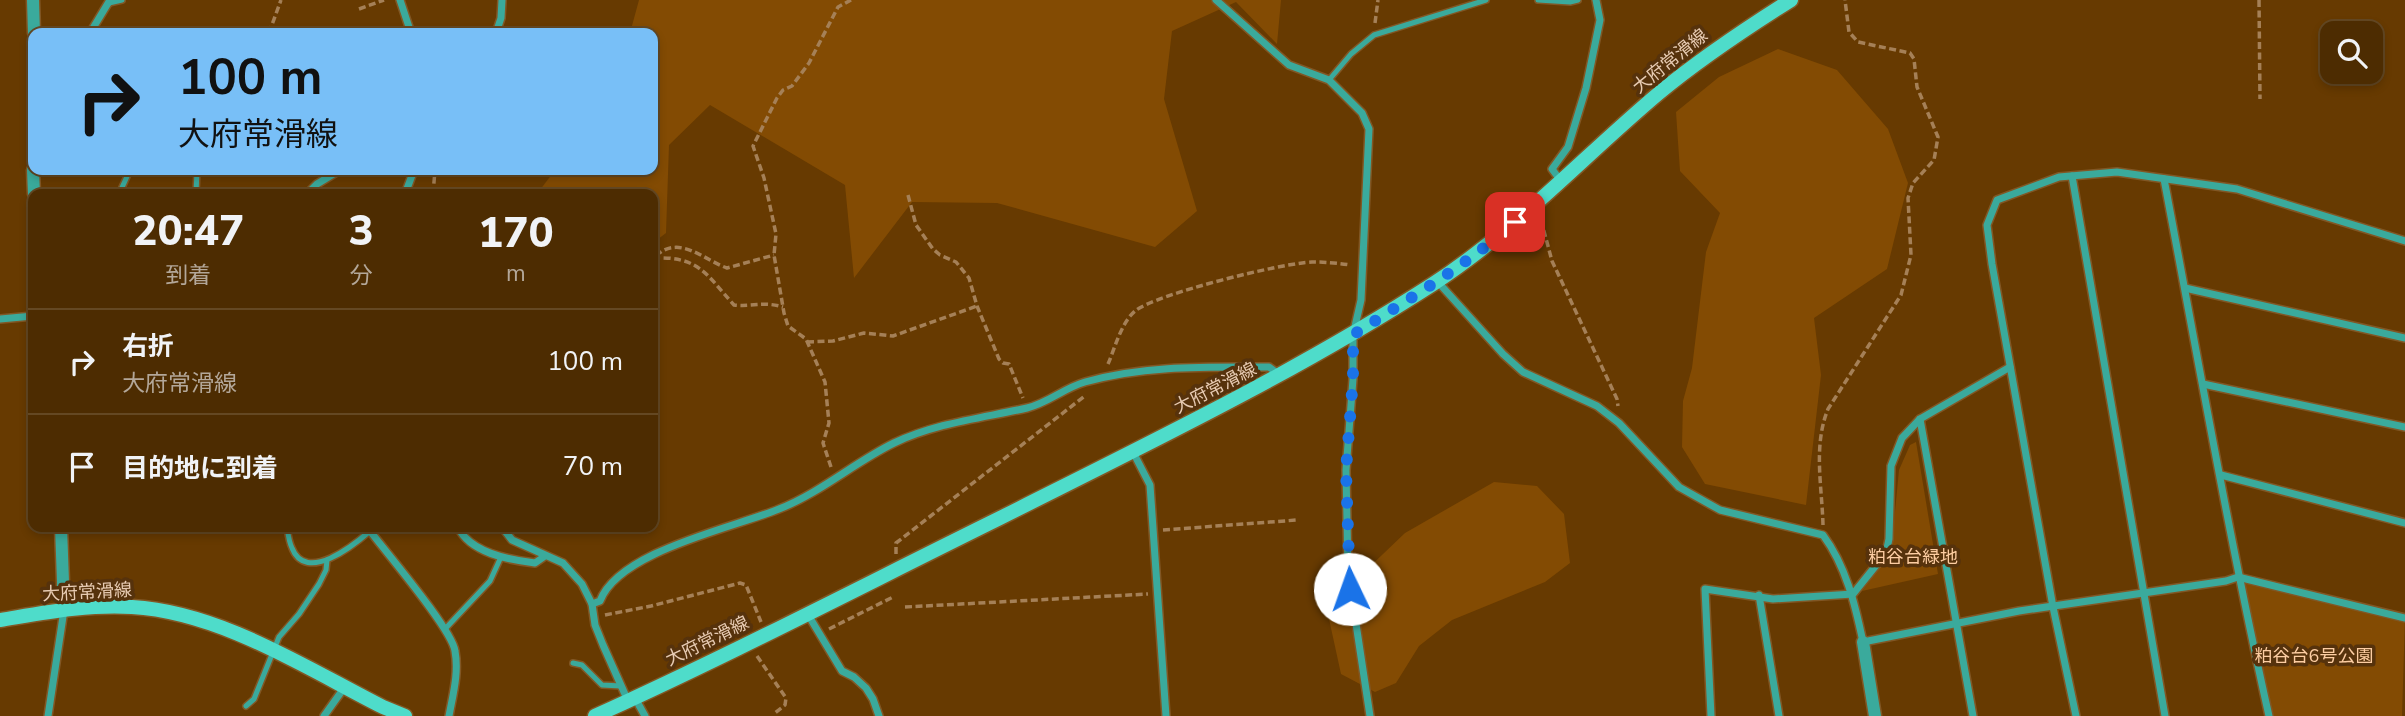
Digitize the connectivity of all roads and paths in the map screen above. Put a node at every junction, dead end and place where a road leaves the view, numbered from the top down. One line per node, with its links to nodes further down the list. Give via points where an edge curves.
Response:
1 (33, 0): 19 (street)
2 (122, 0): 17 (lane)
3 (282, 0): 21 (path)
4 (384, 0): 18 (path)
5 (400, 0): 22 (street)
6 (502, 0): 23 (street)
7 (851, 0): 36 (path, via 838,7 809,63 777,98 753,146 776,234)
8 (1216, 0): 25 (street, via 1289,65)
9 (1378, 0): 24 (path)
10 (1486, 0): 24 (lane)
11 (1538, 0): 12 (lane)
12 (1578, 0)
13 (1595, 0): 30 (street, via 1600,20 1586,88 1567,147 1552,169)
14 (1791, 0): 30 (main road, 大府常滑線, via 1729,38 1659,93)
15 (1845, 0): 66 (path, via 1849,32 1858,43 1910,53 1917,87 1938,137 1934,160 1913,184 1908,198 1911,255 1900,295 1821,427)
16 (2259, 0): 26 (path)
17 (110, 1): 20 (street)
18 (359, 9)
19 (34, 28)
20 (93, 28)
21 (271, 28)
22 (409, 28)
23 (498, 28)
24 (1374, 35): 25 (lane)
25 (1329, 80): 44 (street, via 1356,106 1369,129 1361,300)
26 (2260, 99)
27 (332, 175): 31 (street)
28 (2072, 176): 29 (street, via 2117,172); 47 (street, via 1997,200 1987,225); 71 (street)
29 (2164, 179): 34 (street, via 2237,189); 39 (street)
30 (1561, 181): 33 (main road, 大府常滑線)
31 (312, 189)
32 (908, 195): 40 (path, via 916,225 933,250 961,267)
33 (1532, 206): 38 (main road, 大府常滑線); 52 (path, via 1556,271 1617,399)
34 (2405, 241)
35 (658, 254): 36 (path, via 684,247 727,268)
36 (774, 255): 41 (path)
37 (658, 257): 41 (path, via 699,266 734,305)
38 (1437, 281): 44 (main road, 大府常滑線); 52 (street, via 1523,372 1597,406)
39 (2185, 288): 45 (street); 49 (street)
40 (977, 306): 46 (path, via 892,336 864,333); 50 (path, via 999,359 1009,364)
41 (783, 307): 46 (path, via 788,326)
42 (28, 316): 43 (street)
43 (0, 319)
44 (1353, 335): 48 (main road, 大府常滑線); 105 (street, via 1346,470 1348,571)
45 (2405, 338)
46 (807, 342): 56 (path, via 825,382 828,423 823,443)
47 (2010, 367): 51 (street); 78 (street)
48 (1281, 376): 50 (street, via 1269,366 1166,370 1084,382); 54 (main road, 大府常滑線)
49 (2203, 384): 53 (street); 55 (street)
50 (1026, 408): 56 (street, via 959,421 894,443)
51 (1920, 419): 73 (street, via 1902,438 1891,466 1886,553); 84 (street)
52 (1619, 422): 66 (street, via 1679,487 1720,510)
53 (2405, 427)
54 (1132, 452): 59 (street, via 1150,485); 80 (main road, 大府常滑線)
55 (2221, 475): 58 (street); 70 (street)
56 (835, 479): 76 (street, via 780,509 657,554 621,574 604,588 600,601)
57 (1297, 520): 59 (path)
58 (2405, 523)
59 (1153, 531): 72 (street)
60 (61, 532): 79 (street)
61 (288, 532): 69 (lane, via 296,555 312,563)
62 (365, 532): 69 (lane)
63 (370, 532): 85 (street)
64 (462, 532): 68 (street, via 469,542)
65 (506, 532): 67 (street, via 512,540)
66 (1823, 535): 73 (street)
67 (545, 556): 68 (street, via 535,563); 76 (street, via 573,572)
68 (501, 557): 85 (lane, via 490,581)
69 (327, 560): 90 (lane, via 320,584)
70 (2238, 577): 71 (street); 82 (street); 112 (street)
71 (2144, 593): 78 (street); 111 (street)
72 (1157, 594): 77 (path); 104 (street)
73 (1853, 594): 74 (street); 88 (street)
74 (1759, 595): 106 (street, via 1705,589); 107 (street)
75 (893, 597): 87 (path)
76 (592, 604): 81 (street)
77 (905, 607)
78 (2053, 607): 84 (street); 110 (street)
79 (64, 609): 83 (main road, 大府常滑線); 90 (main road, 大府常滑線, via 132,607 170,613 227,629); 97 (street)
80 (807, 613): 86 (main road, 大府常滑線); 87 (street)
81 (594, 615): 86 (path, via 740,583 746,585); 92 (street)
82 (2405, 618)
83 (0, 620)
84 (1957, 623): 88 (street); 109 (street)
85 (445, 629): 100 (street, via 455,648 457,675)
86 (766, 634): 89 (main road, 大府常滑線)
87 (820, 634): 103 (street, via 842,671 866,688)
88 (1863, 642): 108 (street)
89 (747, 643): 94 (main road, 大府常滑線); 96 (path, via 786,698)
90 (273, 651): 93 (main road, 大府常滑線); 95 (lane, via 254,699)
91 (572, 663): 92 (lane, via 602,685)
92 (621, 686): 94 (street)
93 (344, 688): 98 (street); 99 (main road, 大府常滑線)
94 (631, 700): 101 (main road, 大府常滑線); 102 (street)
95 (246, 706)
96 (775, 713)
97 (48, 716)
98 (324, 716)
99 (405, 716)
100 (449, 716)
101 (595, 716)
102 (645, 716)
103 (878, 716)
104 (1166, 716)
105 (1370, 716)
106 (1711, 716)
107 (1779, 716)
108 (1875, 716)
109 (1973, 716)
110 (2076, 716)
111 (2165, 716)
112 (2269, 716)

